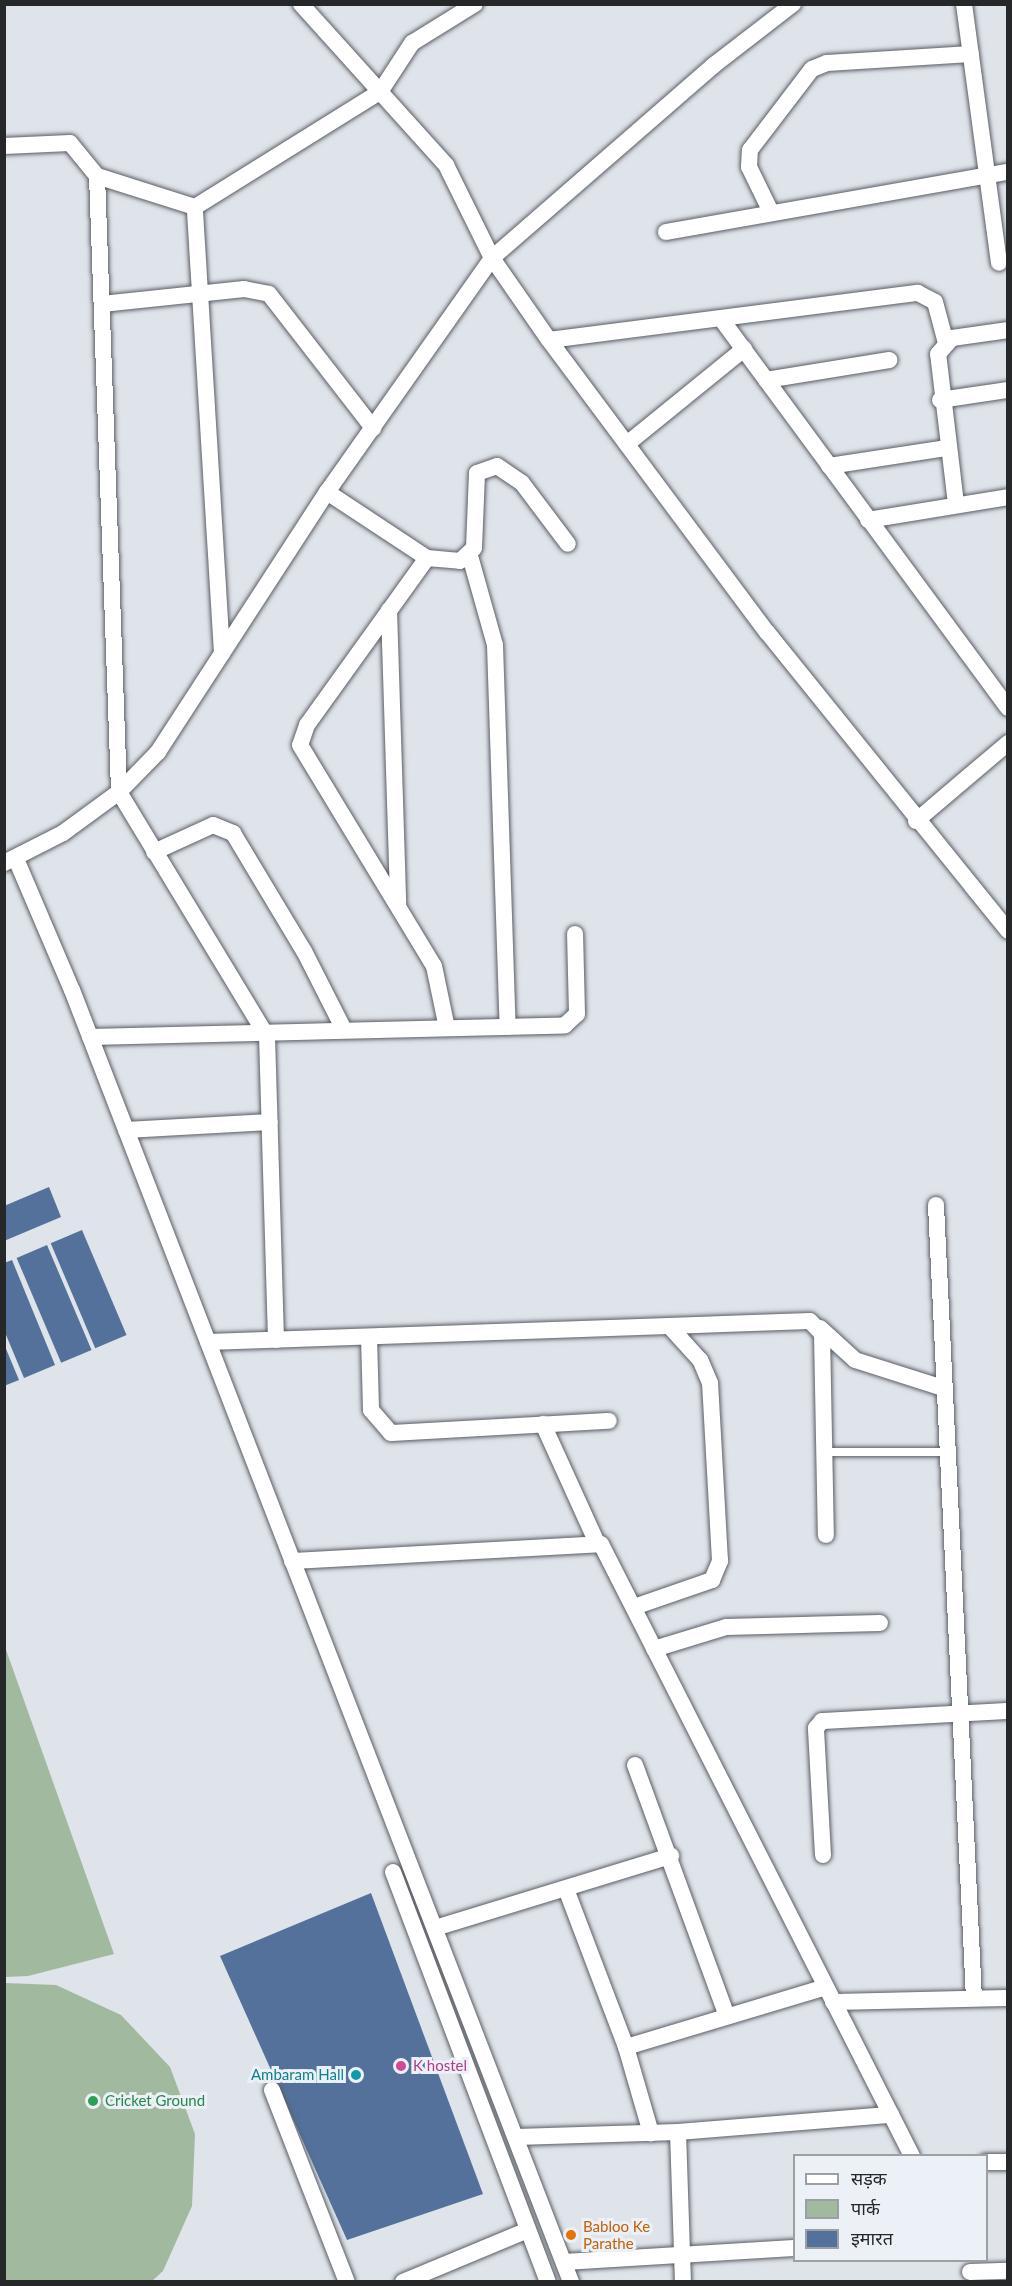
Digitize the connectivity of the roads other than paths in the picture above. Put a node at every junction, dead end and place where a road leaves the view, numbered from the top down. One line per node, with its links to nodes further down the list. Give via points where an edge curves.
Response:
1 (301, 4): 6 (street)
2 (475, 4): 6 (street, via 412,43)
3 (793, 4): 14 (street, via 714,65)
4 (964, 4): 5 (street)
5 (971, 54): 9 (street); 12 (street, via 827,63 812,69 750,150 749,167)
6 (380, 92): 11 (street); 14 (street, via 446,165)
7 (4, 146): 10 (street, via 70,143)
8 (1008, 172): 9 (street)
9 (988, 174): 12 (street); 15 (street)
10 (97, 176): 11 (street); 17 (street)
11 (195, 207): 16 (street)
12 (770, 210): 13 (street)
13 (666, 232)
14 (492, 258): 20 (street); 27 (street)
15 (999, 263)
16 (202, 295): 17 (street); 27 (street, via 244,289 269,294); 39 (street)
17 (102, 304): 42 (street)
18 (722, 320): 20 (street); 21 (street, via 926,293 934,302); 22 (street)
19 (1008, 330): 21 (street)
20 (549, 340): 28 (street)
21 (946, 343): 26 (street, via 936,368)
22 (744, 349): 24 (street); 28 (street)
23 (889, 360): 24 (street)
24 (766, 380): 30 (street)
25 (1008, 390): 26 (street)
26 (940, 400): 29 (street)
27 (373, 428): 31 (street)
28 (627, 444): 43 (street)
29 (946, 448): 30 (street); 33 (street)
30 (829, 466): 34 (street)
31 (327, 492): 37 (street); 39 (street)
32 (1008, 496): 33 (street)
33 (956, 504): 34 (street)
34 (868, 520): 40 (street)
35 (568, 544): 36 (street, via 514,475 490,466 476,479 476,534)
36 (470, 556): 37 (street, via 450,562); 49 (street, via 495,645)
37 (428, 558): 38 (street)
38 (389, 610): 46 (street); 46 (street, via 307,724 300,745)
39 (222, 653): 42 (street, via 158,752)
40 (1008, 708)
41 (1008, 743): 43 (street)
42 (119, 792): 44 (street); 45 (street)
43 (916, 821): 47 (street)
44 (154, 852): 50 (street, via 213,825 233,832 304,951); 52 (street)
45 (10, 861): 53 (street)
46 (398, 906): 51 (street, via 438,973)
47 (1008, 931)
48 (575, 934): 49 (street, via 575,1018 565,1025)
49 (508, 1027): 51 (street)
50 (343, 1028): 51 (street); 52 (street)
51 (447, 1028)
52 (267, 1036): 53 (street); 54 (street)
53 (90, 1037): 55 (street)
54 (270, 1122): 55 (street); 60 (street)
55 (126, 1130): 61 (street)
56 (936, 1205): 62 (street)
57 (670, 1328): 58 (street, via 802,1320); 59 (street); 70 (street, via 700,1360 710,1383 720,1561 712,1580)
58 (820, 1328): 62 (street, via 855,1360); 65 (street)
59 (369, 1337): 60 (street); 64 (street, via 368,1393 382,1429)
60 (276, 1340): 61 (street)
61 (208, 1342): 69 (street)
62 (943, 1388): 66 (street)
63 (609, 1421): 64 (street)
64 (543, 1424): 68 (street)
65 (825, 1452): 66 (lane); 67 (street)
66 (946, 1452): 74 (street)
67 (826, 1535)
68 (596, 1541): 69 (street); 70 (street)
69 (292, 1561): 80 (street)
70 (634, 1608): 72 (street)
71 (880, 1623): 72 (street, via 726,1627)
72 (654, 1649): 81 (street)
73 (1008, 1711): 74 (street)
74 (958, 1712): 76 (street, via 819,1723); 82 (street)
75 (635, 1765): 77 (street)
76 (823, 1855)
77 (670, 1856): 79 (street); 85 (street)
78 (393, 1872): 95 (street)
79 (566, 1889): 80 (street); 86 (street)
80 (435, 1928): 91 (street)
81 (823, 1988): 84 (street); 85 (street)
82 (974, 1998): 83 (street); 84 (street)
83 (1008, 1998)
84 (833, 2002): 88 (street)
85 (726, 2014): 86 (street)
86 (626, 2046): 90 (street)
87 (272, 2090): 101 (street)
88 (891, 2115): 89 (street); 92 (street)
89 (678, 2132): 90 (street); 97 (street)
90 (651, 2133): 91 (street)
91 (516, 2137): 98 (street)
92 (911, 2154)
93 (988, 2162): 94 (street)
94 (1008, 2162)
95 (528, 2230): 102 (street); 103 (street)
96 (793, 2248): 97 (street)
97 (680, 2253): 98 (street); 105 (street)
98 (564, 2262): 104 (street)
99 (969, 2271): 100 (street)
100 (1008, 2271)
101 (347, 2282)
102 (403, 2282)
103 (548, 2282)
104 (571, 2282)
105 (683, 2282)

